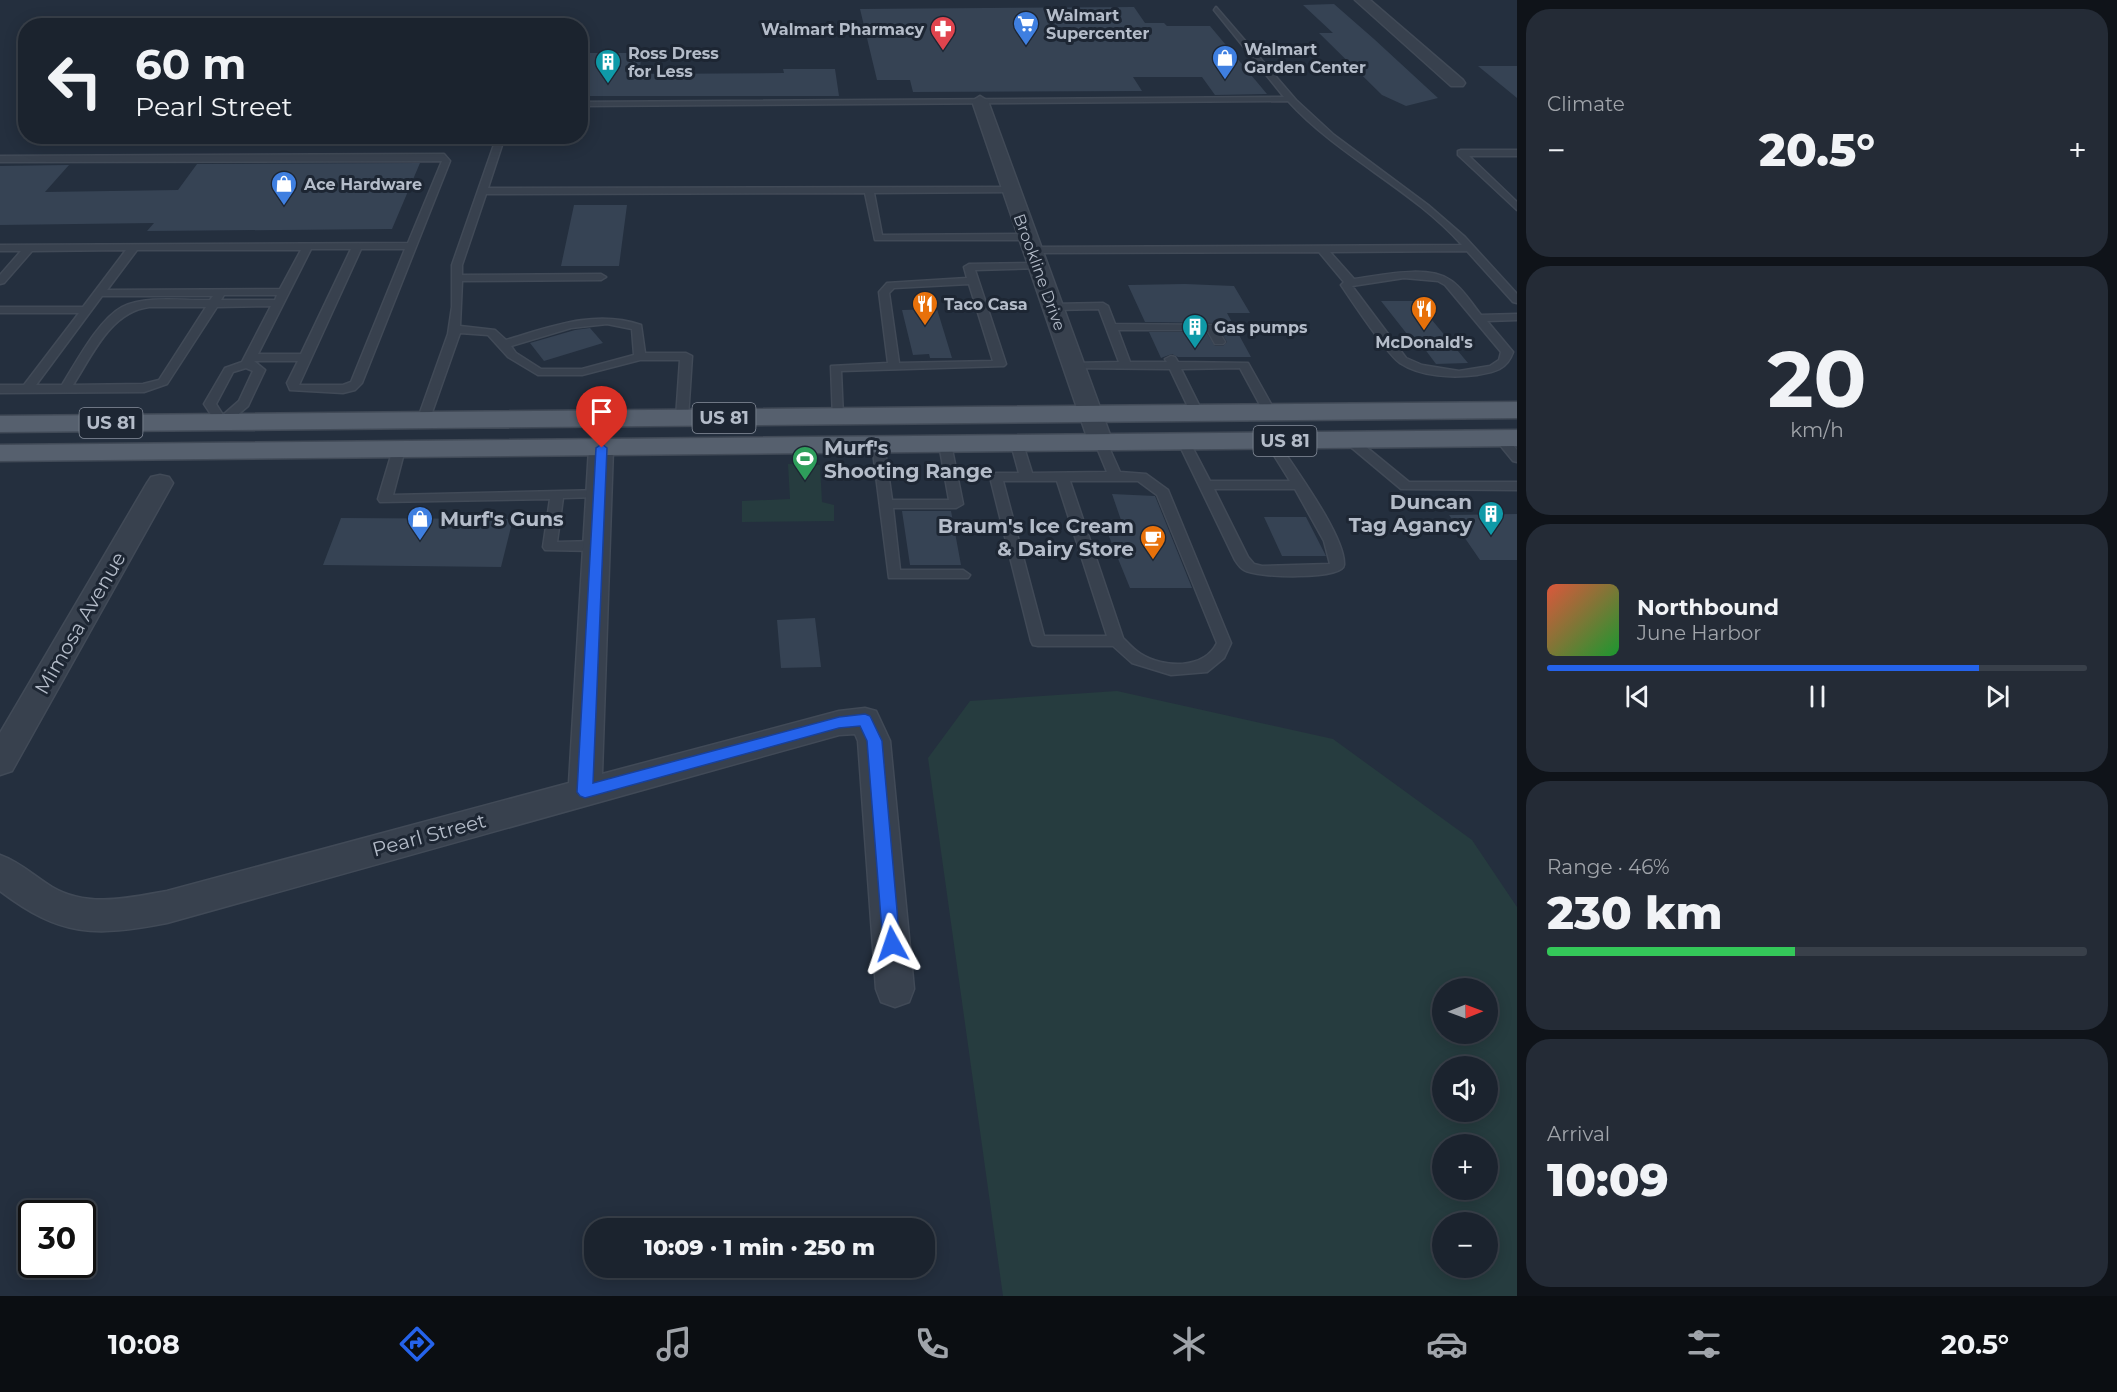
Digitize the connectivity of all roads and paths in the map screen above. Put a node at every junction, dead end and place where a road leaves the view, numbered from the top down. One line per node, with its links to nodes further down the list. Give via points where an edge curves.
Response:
1 (1362, 0): 3 (street)
2 (1216, 9): 4 (lane)
3 (1457, 83)
4 (1291, 99): 5 (lane); 21 (lane, via 1331,137 1425,207)
5 (980, 101): 6 (lane); 11 (street, Brookline Drive)
6 (588, 104)
7 (498, 144): 12 (lane)
8 (1517, 153): 13 (lane, via 1461,153)
9 (0, 159): 16 (lane, via 444,157 446,161)
10 (869, 190): 11 (lane); 12 (lane); 22 (lane, via 878,238)
11 (1010, 190): 22 (street, Brookline Drive)
12 (483, 191): 24 (lane)
13 (1517, 207)
14 (307, 246): 15 (lane); 17 (lane); 28 (lane)
15 (358, 246): 16 (lane); 47 (lane)
16 (413, 246): 47 (lane, via 356,383 343,389 294,388)
17 (134, 247): 19 (lane); 29 (lane)
18 (0, 248): 19 (lane)
19 (29, 248): 25 (lane)
20 (1322, 248): 21 (lane); 22 (lane); 27 (lane)
21 (1470, 248): 31 (lane)
22 (1033, 251): 26 (lane, via 969,267); 34 (street, Brookline Drive)
23 (601, 277): 24 (lane)
24 (457, 278): 42 (lane)
25 (0, 281)
26 (974, 281): 53 (lane, via 891,285 884,292); 53 (lane, via 1000,364)
27 (1350, 283): 38 (lane, via 1404,275 1440,278 1449,283); 38 (lane, via 1346,285 1402,360 1419,368 1474,373 1504,362 1507,352)
28 (282, 292): 30 (lane); 33 (lane)
29 (99, 293): 30 (lane); 36 (lane)
30 (220, 293): 32 (lane)
31 (1517, 300)
32 (212, 303): 33 (lane); 54 (lane, via 138,305 119,314); 54 (lane, via 163,382 144,388)
33 (276, 303): 49 (lane)
34 (1053, 307): 39 (lane, via 1103,306); 51 (street, Brookline Drive)
35 (0, 310): 36 (lane)
36 (86, 310): 56 (lane)
37 (1517, 317): 38 (lane)
38 (1478, 318)
39 (1111, 327): 40 (lane); 52 (lane)
40 (1155, 327): 41 (lane); 43 (lane)
41 (1184, 327): 44 (lane); 45 (lane, via 1211,327)
42 (454, 329): 46 (lane, via 491,332); 63 (lane)
43 (1162, 342)
44 (1191, 342)
45 (1219, 342)
46 (504, 344): 48 (lane, via 512,355 538,372 582,372); 48 (lane, via 587,321 621,323 637,327)
47 (305, 357): 49 (lane)
48 (640, 357): 62 (lane, via 686,356)
49 (249, 361): 64 (lane, via 259,370 244,403); 64 (lane, via 229,370 210,404)
50 (1172, 362): 52 (lane); 58 (lane); 59 (lane, via 1229,361 1244,365)
51 (1074, 366): 52 (lane); 60 (street, Brookline Drive)
52 (1126, 366)
53 (894, 367): 61 (lane, via 835,368)
54 (65, 388): 56 (lane)
55 (0, 389): 56 (lane)
56 (27, 389)
57 (1517, 410): 59 (main road, US 81)
58 (1197, 413): 59 (main road, US 81); 60 (main road, US 81)
59 (1270, 413)
60 (1090, 414): 61 (main road, US 81); 69 (street, Brookline Drive)
61 (837, 417): 62 (main road, US 81)
62 (682, 418): 63 (main road, US 81)
63 (423, 421): 64 (main road, US 81)
64 (222, 422): 65 (main road, US 81); 76 (main road)
65 (0, 424)
66 (1350, 440): 67 (main road, US 81); 73 (main road, US 81); 84 (lane, via 1406,486)
67 (1271, 441): 68 (main road, US 81); 83 (lane)
68 (1184, 442): 69 (main road, US 81); 82 (lane)
69 (1101, 443): 72 (main road, US 81); 78 (lane)
70 (878, 444): 71 (main road, US 81); 74 (main road, US 81); 87 (lane)
71 (945, 444): 72 (main road, US 81); 87 (lane, via 956,504)
72 (1017, 444): 79 (lane)
73 (1512, 445)
74 (602, 448): 75 (main road, US 81); 85 (street)
75 (399, 449): 76 (main road, US 81); 86 (lane, via 385,499)
76 (207, 451): 77 (main road, US 81)
77 (0, 453)
78 (1115, 476): 80 (lane); 90 (lane, via 1141,477 1163,493 1224,643 1219,654 1202,668 1171,669 1137,659)
79 (1028, 477): 80 (lane); 90 (lane, via 996,477 1038,641)
80 (1062, 477): 90 (lane)
81 (160, 483): 91 (street, Mimosa Avenue)
82 (1206, 485): 83 (lane); 83 (lane, via 1249,567 1261,571 1337,567 1331,539)
83 (1298, 485)
84 (1517, 486)
85 (599, 493): 86 (lane); 88 (street)
86 (557, 494): 88 (lane, via 550,547)
87 (886, 504): 89 (lane, via 894,575)
88 (597, 546): 92 (street)
89 (963, 575)
90 (1116, 641)
91 (0, 762)
92 (585, 792): 93 (street, Pearl Street, via 167,908 120,915 75,914 38,897); 94 (street, Pearl Street, via 839,723 865,720 874,741)
93 (0, 870)
94 (895, 988)

